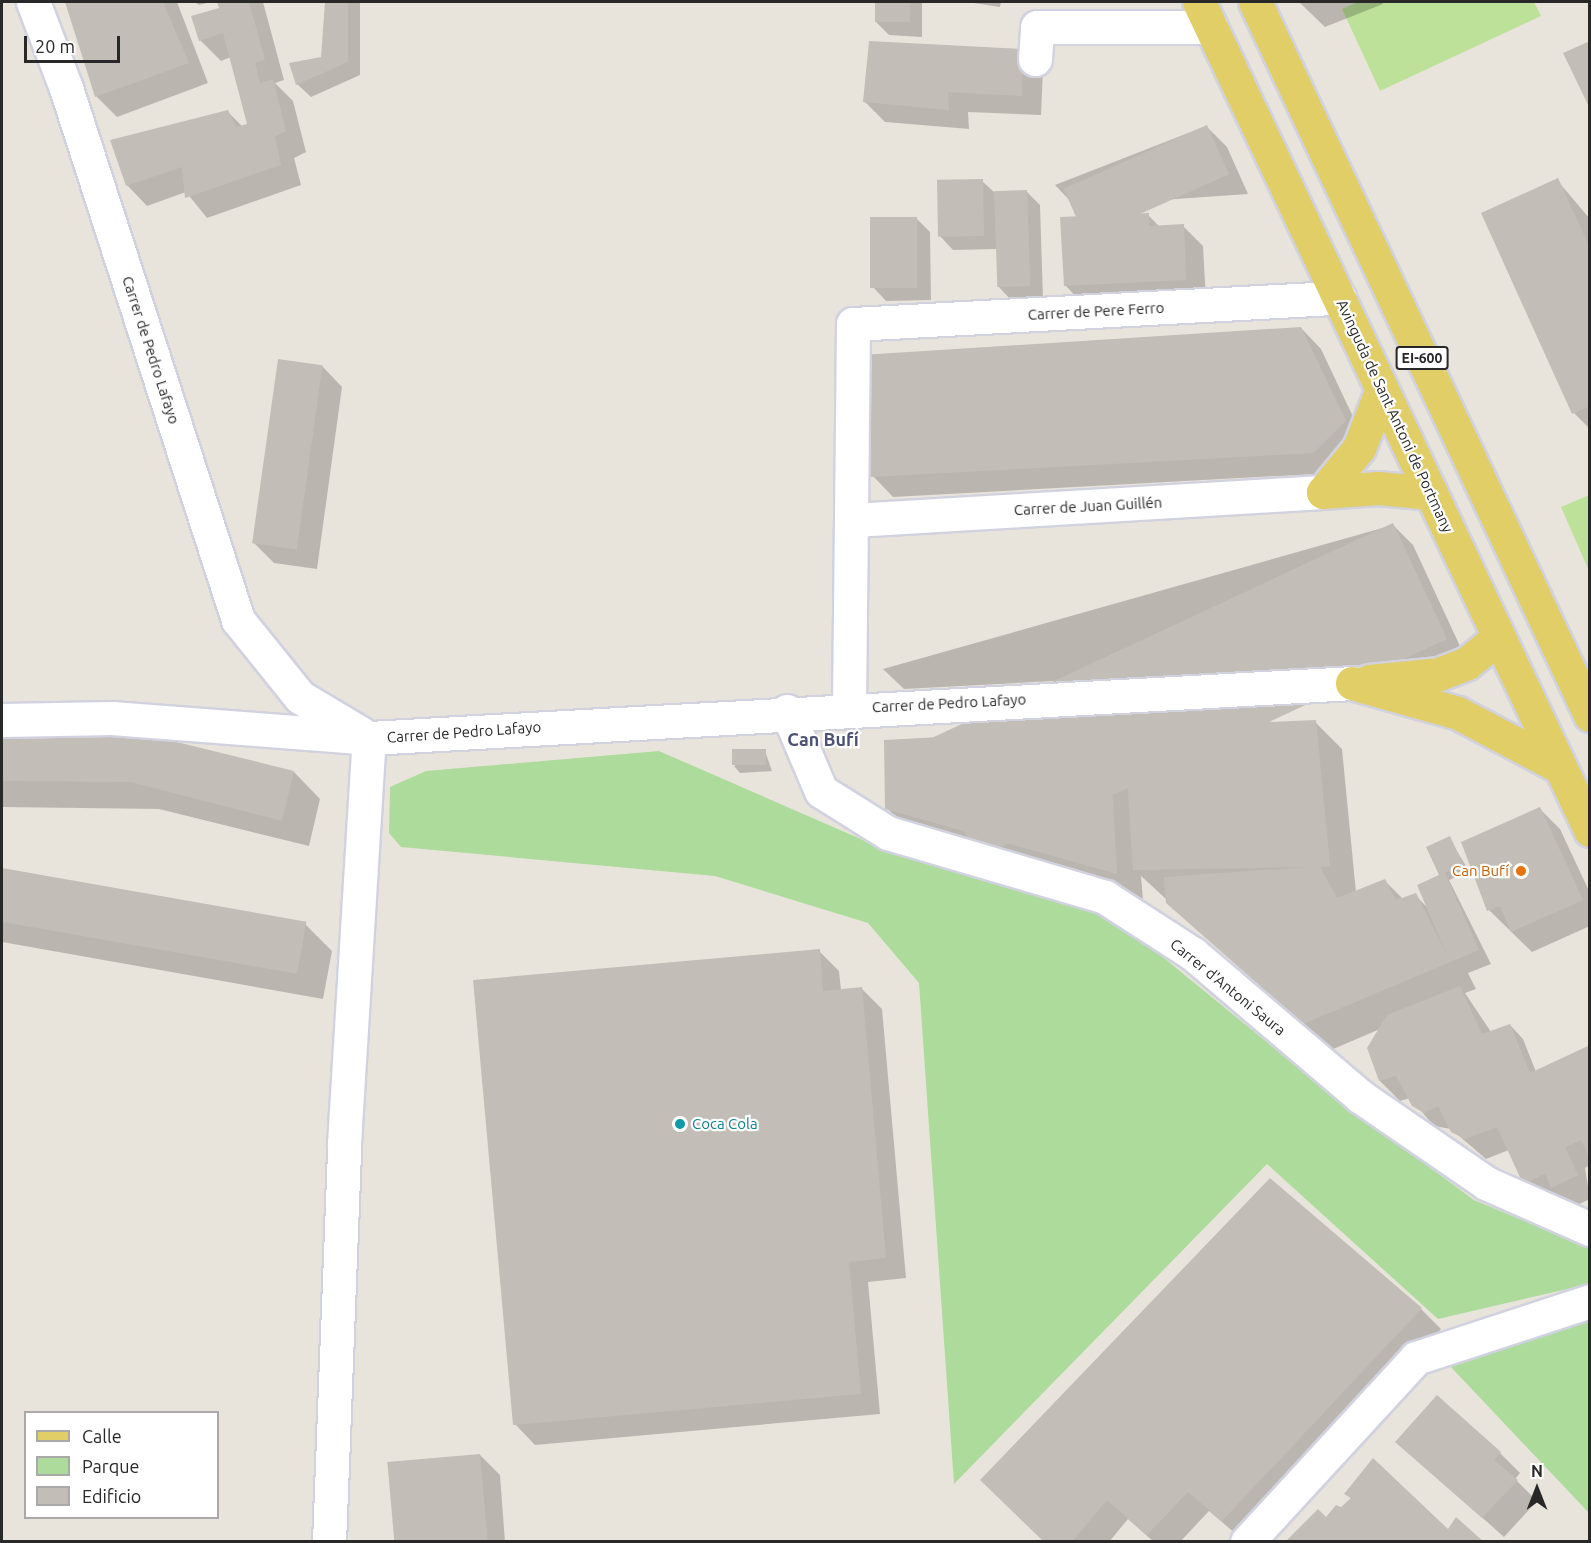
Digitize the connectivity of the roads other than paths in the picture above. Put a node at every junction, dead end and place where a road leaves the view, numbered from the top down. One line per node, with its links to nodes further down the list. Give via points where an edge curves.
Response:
1 (33, 2): 16 (street, Carrer de Pedro Lafayo, via 66,88 238,620 300,698)
2 (1254, 2): 14 (main road, EI-600)
3 (1205, 14): 4 (street, via 1037,27); 5 (main road, Avinguda de Sant Antoni de Portmany / EI-600)
4 (1035, 59)
5 (1339, 298): 6 (main road, Avinguda de Sant Antoni de Portmany / EI-600); 9 (street, Carrer de Pere Ferro, via 853,324)
6 (1383, 390): 7 (main road, via 1359,448); 8 (main road, Avinguda de Sant Antoni de Portmany / EI-600)
7 (1323, 492): 8 (main road, via 1377,488); 9 (street, Carrer de Juan Guillén)
8 (1431, 493): 10 (main road, Avinguda de Sant Antoni de Portmany / EI-600)
9 (853, 520): 12 (street)
10 (1499, 637): 11 (main road, via 1467,663 1439,674); 17 (main road, Avinguda de Sant Antoni de Portmany / EI-600)
11 (1352, 683): 12 (street, Carrer de Pedro Lafayo); 17 (main road, via 1458,713)
12 (849, 708): 13 (street, Carrer de Pedro Lafayo)
13 (787, 711): 16 (street, Carrer de Pedro Lafayo); 19 (street, Carrer d'Antoni Saura, via 821,791 888,833 1105,897 1192,954 1361,1097 1486,1183)
14 (1590, 716)
15 (2, 720): 16 (street, via 112,718)
16 (369, 738): 21 (street, via 344,1143)
17 (1560, 766): 18 (main road, Avinguda de Sant Antoni de Portmany / EI-600)
18 (1590, 830)
19 (1590, 1229)
20 (1590, 1301): 22 (street, via 1416,1358)
21 (329, 1542)
22 (1247, 1542)

